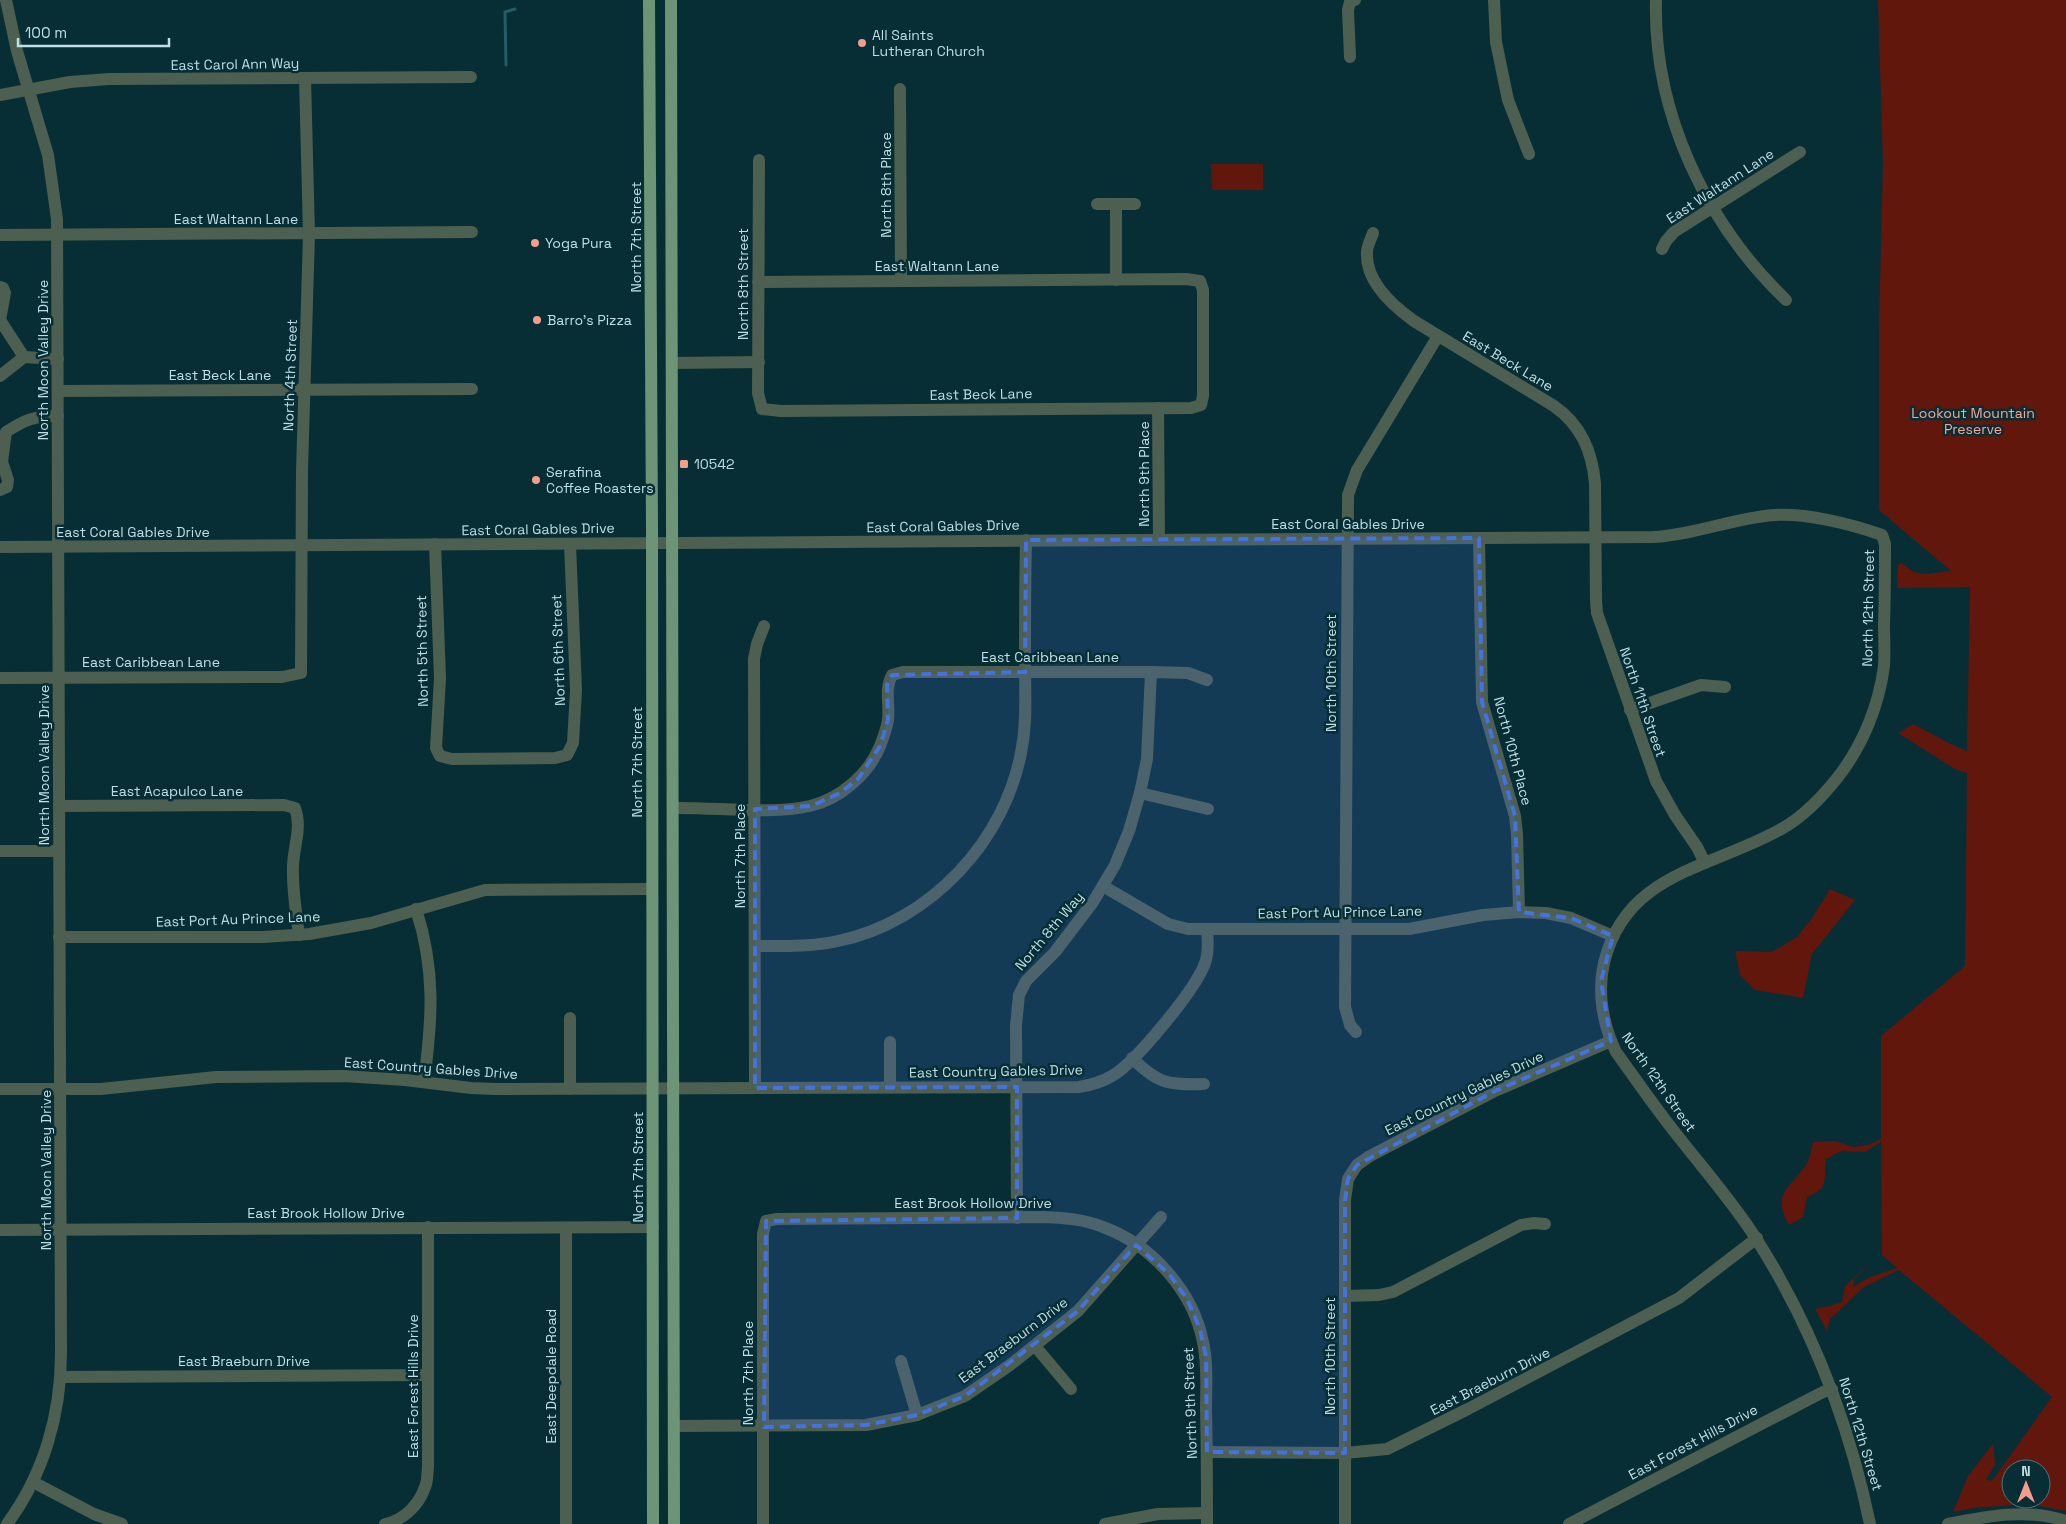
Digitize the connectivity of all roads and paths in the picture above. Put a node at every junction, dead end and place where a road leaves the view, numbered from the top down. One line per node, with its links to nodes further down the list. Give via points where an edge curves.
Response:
1 (6, 0): 10 (street, North Moon Valley Drive)
2 (649, 0): 53 (main road, North 7th Street)
3 (671, 0): 36 (main road)
4 (1355, 0): 7 (street, via 1350,2 1348,10)
5 (1494, 0): 14 (street, via 1496,42 1508,100)
6 (1656, 0): 19 (street, via 1658,43 1669,104 1693,172)
7 (1350, 57)
8 (471, 77): 9 (street, East Carol Ann Way)
9 (305, 78): 10 (street, East Carol Ann Way, via 109,79); 23 (street, North 4th Street)
10 (29, 89): 12 (street, East Carol Ann Way); 22 (street, North Moon Valley Drive, via 51,167)
11 (900, 89): 27 (street, North 8th Place)
12 (0, 95)
13 (1800, 152): 19 (street, East Waltann Lane)
14 (1529, 154)
15 (759, 160): 28 (street, North 8th Street)
16 (1097, 204): 17 (street)
17 (1116, 204): 18 (street); 26 (street)
18 (1135, 204)
19 (1712, 208): 25 (street, East Waltann Lane, via 1674,232); 30 (street, via 1745,256)
20 (472, 232): 23 (street, East Waltann Lane)
21 (1373, 233): 32 (street, East Beck Lane, via 1367,252 1374,279 1398,310)
22 (57, 234): 23 (street, East Waltann Lane); 24 (street, East Waltann Lane); 34 (street, North Moon Valley Drive)
23 (309, 234): 39 (street, North 4th Street)
24 (0, 235)
25 (1662, 249)
26 (1116, 280): 27 (street, East Waltann Lane); 41 (street, East Waltann Lane, via 1200,281 1203,290 1204,396)
27 (901, 281): 28 (street, East Waltann Lane)
28 (758, 282): 35 (street, North 8th Street)
29 (0, 287): 31 (street, via 6,293)
30 (1786, 300)
31 (0, 320): 33 (street)
32 (1438, 336): 48 (street, East Beck Lane, via 1554,406 1575,424 1586,443 1594,468); 52 (street, North 10th Street, via 1350,485)
33 (24, 357): 34 (street); 37 (street)
34 (58, 359): 40 (street, North Moon Valley Drive)
35 (758, 362): 36 (street); 42 (street, North 8th Street, via 758,393)
36 (672, 363): 54 (main road)
37 (0, 376)
38 (472, 389): 39 (street, East Beck Lane)
39 (304, 390): 40 (street, East Beck Lane); 57 (street, North 4th Street)
40 (58, 391): 44 (street, North Moon Valley Drive)
41 (1201, 404): 43 (street, East Beck Lane, via 1191,408)
42 (762, 408): 43 (street, East Beck Lane, via 781,411)
43 (1158, 408): 50 (street, North 9th Place)
44 (58, 416): 45 (street, via 38,416 6,432); 58 (street, North Moon Valley Drive)
45 (1, 463): 46 (street, via 8,480 7,487)
46 (0, 490)
47 (1882, 535): 48 (street, East Coral Gables Drive, via 1811,517 1779,515 1673,536); 77 (street, North 12th Street, via 1885,544 1884,665 1872,714 1861,740 1838,776 1813,805 1785,827 1749,847)
48 (1595, 537): 49 (street, East Coral Gables Drive); 68 (street, North 11th Street, via 1597,613)
49 (1479, 538): 52 (street, East Coral Gables Drive); 81 (street, North 10th Place, via 1482,702 1515,816)
50 (1159, 539): 51 (street, East Coral Gables Drive); 52 (street, East Coral Gables Drive)
51 (1026, 540): 54 (street, East Coral Gables Drive); 61 (street)
52 (1346, 540): 83 (street, North 10th Street)
53 (652, 542): 54 (street, East Coral Gables Drive); 56 (street, East Coral Gables Drive); 79 (main road, North 7th Street)
54 (672, 542): 72 (main road)
55 (435, 544): 56 (street, East Coral Gables Drive); 57 (street, East Coral Gables Drive); 69 (street, North 5th Street, via 440,678 436,748)
56 (570, 544): 69 (street, North 6th Street, via 576,690 573,744 567,754 554,758)
57 (301, 546): 58 (street, East Coral Gables Drive); 63 (street, North 4th Street)
58 (58, 547): 59 (street, East Coral Gables Drive); 65 (street, North Moon Valley Drive)
59 (0, 548)
60 (764, 626): 73 (street, North 7th Place, via 754,659)
61 (1025, 672): 62 (street, East Caribbean Lane); 73 (street, East Caribbean Lane, via 903,672 892,676 887,685 888,720 880,746 858,779 840,793 811,806); 87 (street, via 1025,731 1018,770 1006,804 985,840 955,875 918,906 871,931 815,945)
62 (1151, 672): 66 (street, East Caribbean Lane, via 1188,673); 70 (street, North 8th Way, via 1149,744)
63 (301, 673): 65 (street, East Caribbean Lane, via 282,677)
64 (0, 678): 65 (street, East Caribbean Lane)
65 (59, 678): 71 (street, North Moon Valley Drive)
66 (1207, 680)
67 (1725, 686): 68 (street, via 1701,685)
68 (1630, 710): 77 (street, North 11th Street, via 1656,781)
69 (440, 756)
70 (1140, 793): 74 (street); 78 (street, North 8th Way, via 1129,830)
71 (59, 806): 76 (street, North Moon Valley Drive); 84 (street, East Acapulco Lane, via 284,805 295,808 299,819 293,889)
72 (673, 808): 73 (street); 102 (main road)
73 (755, 809): 87 (street, North 7th Place)
74 (1208, 809)
75 (0, 851): 76 (street)
76 (59, 851): 86 (street, North Moon Valley Drive)
77 (1705, 863): 85 (street, North 12th Street, via 1647,893 1633,905)
78 (1103, 886): 82 (street, East Port Au Prince Lane, via 1168,924); 95 (street, North 8th Way, via 1069,934 1026,981 1019,995)
79 (652, 889): 80 (street, East Port Au Prince Lane, via 485,890); 101 (main road, North 7th Street)
80 (416, 909): 84 (street, East Port Au Prince Lane, via 351,927); 93 (street, via 427,951 431,990 432,1012)
81 (1519, 912): 83 (street, East Port Au Prince Lane, via 1483,915 1409,929); 85 (street, East Port Au Prince Lane, via 1571,918)
82 (1207, 929): 83 (street, East Port Au Prince Lane); 92 (street, via 1206,961 1202,970 1175,1010)
83 (1344, 929): 89 (street, North 10th Street, via 1345,1007 1350,1026)
84 (299, 935): 86 (street, East Port Au Prince Lane)
85 (1613, 936): 90 (street, North 12th Street, via 1601,981 1606,1028)
86 (59, 937): 99 (street, North Moon Valley Drive)
87 (755, 946): 96 (street, North 7th Place)
88 (570, 1018): 100 (street)
89 (1356, 1032)
90 (1611, 1041): 103 (street, East Country Gables Drive, via 1495,1092 1370,1156 1357,1165); 113 (street, North 12th Street, via 1681,1140)
91 (890, 1042): 97 (street, East Country Gables Drive)
92 (1132, 1058): 94 (street, via 1161,1081); 95 (street, East Country Gables Drive, via 1113,1076 1092,1085)
93 (424, 1082): 99 (street, East Country Gables Drive, via 344,1076 216,1077 101,1089); 100 (street, East Country Gables Drive, via 471,1088)
94 (1204, 1084)
95 (1017, 1087): 97 (street, East Country Gables Drive); 105 (street, North 8th Way)
96 (755, 1088): 97 (street, East Country Gables Drive); 102 (street, East Country Gables Drive)
97 (890, 1088)
98 (0, 1089): 99 (street, East Country Gables Drive)
99 (60, 1089): 111 (street, North Moon Valley Drive)
100 (570, 1089): 101 (street, East Country Gables Drive)
101 (653, 1089): 102 (street, East Country Gables Drive); 108 (main road, North 7th Street)
102 (673, 1089): 123 (main road)
103 (1346, 1188): 115 (street, North 10th Street)
104 (1161, 1216): 114 (street)
105 (1017, 1218): 106 (street, East Brook Hollow Drive); 114 (street, East Brook Hollow Drive, via 1086,1221)
106 (766, 1221): 124 (street, North 7th Place, via 763,1234)
107 (1545, 1224): 115 (street, via 1521,1225 1393,1292 1380,1296)
108 (653, 1227): 110 (street, East Brook Hollow Drive); 134 (main road, North 7th Street)
109 (428, 1228): 110 (street, East Brook Hollow Drive); 111 (street, East Brook Hollow Drive); 118 (street, East Forest Hills Drive)
110 (566, 1228): 133 (street, East Deepdale Road)
111 (61, 1229): 112 (street, East Brook Hollow Drive); 119 (street, North Moon Valley Drive)
112 (0, 1230)
113 (1757, 1238): 121 (street, North 12th Street, via 1810,1337); 126 (street, East Braeburn Drive, via 1679,1298 1560,1362 1387,1449)
114 (1136, 1245): 116 (street, East Braeburn Drive, via 1078,1311); 125 (street, North 9th Street, via 1169,1274 1187,1299 1200,1329 1206,1357)
115 (1345, 1296): 126 (street, North 10th Street)
116 (1035, 1346): 120 (street); 122 (street, East Braeburn Drive, via 965,1396)
117 (901, 1361): 122 (street)
118 (428, 1375): 119 (street, East Braeburn Drive); 132 (street, East Forest Hills Drive, via 426,1486 405,1516)
119 (61, 1377): 127 (street, North Moon Valley Drive, via 53,1428)
120 (1071, 1389)
121 (1832, 1389): 139 (street, East Forest Hills Drive); 140 (street, North 12th Street, via 1862,1486)
122 (917, 1415): 124 (street, East Braeburn Drive, via 866,1425)
123 (674, 1426): 124 (street, East Braeburn Drive); 135 (main road)
124 (764, 1427): 136 (street, North 7th Place)
125 (1207, 1452): 126 (street, East Braeburn Drive); 128 (street, North 9th Street)
126 (1345, 1453): 138 (street, North 10th Street)
127 (33, 1482): 130 (street, North Moon Valley Drive); 131 (street, via 94,1514)
128 (1207, 1519): 137 (street, via 1158,1514)
129 (2066, 1521): 141 (street, via 2016,1514)
130 (6, 1524)
131 (122, 1524)
132 (385, 1524)
133 (566, 1524)
134 (653, 1524)
135 (674, 1524)
136 (763, 1524)
137 (1105, 1524)
138 (1345, 1524)
139 (1570, 1524)
140 (1870, 1524)
141 (1948, 1524)

